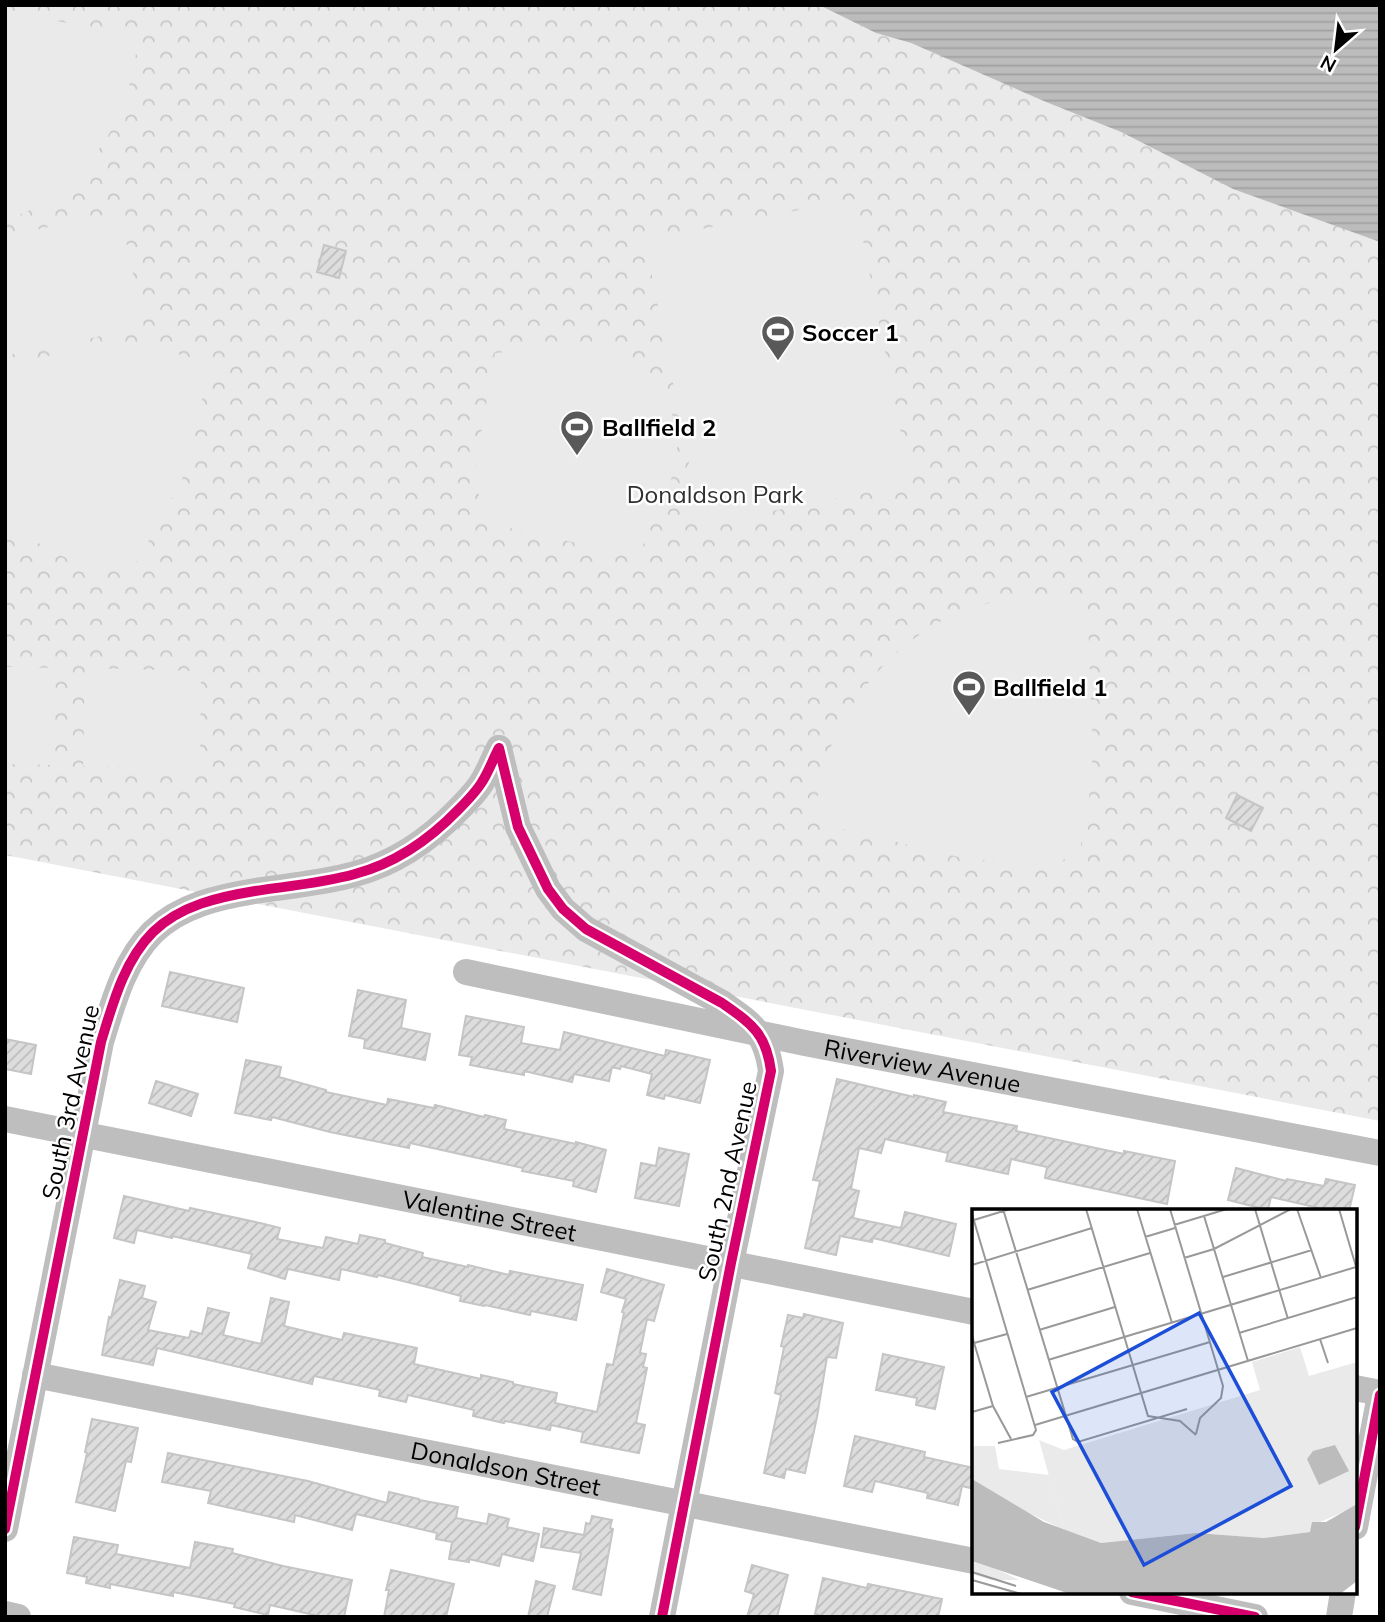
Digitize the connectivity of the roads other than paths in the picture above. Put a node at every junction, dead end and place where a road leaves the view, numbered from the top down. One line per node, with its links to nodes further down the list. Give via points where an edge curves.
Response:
1 (466, 972): 2 (street, Riverview Avenue)
2 (759, 1032): 4 (street, South 3rd Avenue, via 722,1003 586,929 563,909 548,889 518,827 499,748 482,783 463,805 406,854 355,874 207,902 185,909 153,933 127,970 114,999); 5 (street, Riverview Avenue); 6 (street, South 2nd Avenue, via 771,1071)
3 (5, 1119): 4 (street, Valentine Street)
4 (82, 1134): 6 (street, Valentine Street); 8 (street, South 3rd Avenue)
5 (1380, 1153)
6 (732, 1263): 7 (street, Valentine Street); 11 (street, South 2nd Avenue)
7 (972, 1312)
8 (35, 1375): 11 (street, Donaldson Street); 13 (street, South 3rd Avenue)
9 (1357, 1388): 10 (street)
10 (1380, 1394): 12 (street)
11 (684, 1503): 14 (street, Donaldson Street); 19 (street, South 2nd Avenue)
12 (1357, 1516)
13 (5, 1530)
14 (972, 1561)
15 (1142, 1594): 20 (street)
16 (1343, 1594): 21 (street)
17 (5, 1614): 18 (street)
18 (18, 1617)
19 (662, 1617)
20 (1255, 1617)
21 (1339, 1617)

